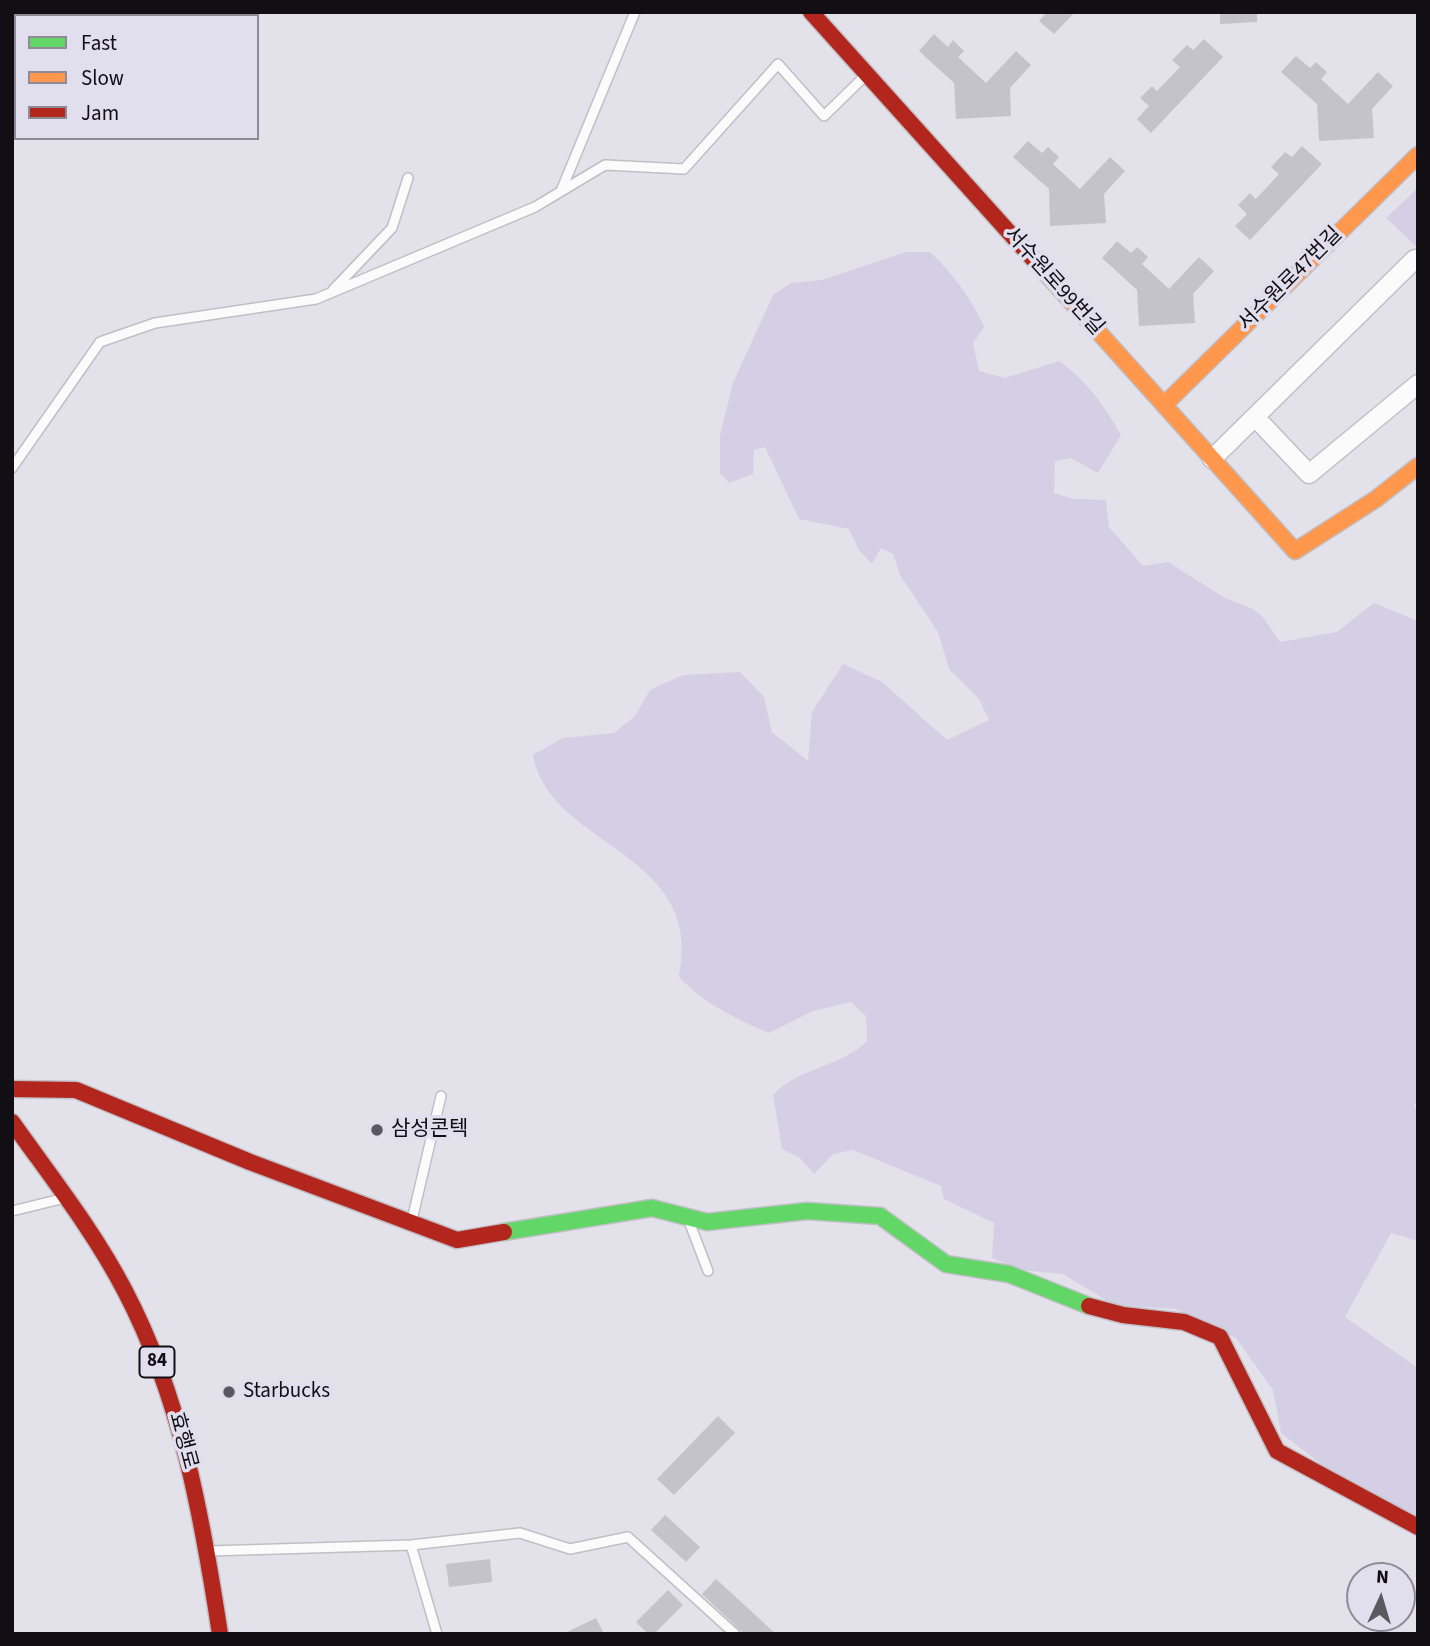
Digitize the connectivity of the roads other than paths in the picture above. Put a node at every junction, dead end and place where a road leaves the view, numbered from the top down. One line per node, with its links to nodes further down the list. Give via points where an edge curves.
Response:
1 (635, 12): 6 (lane)
2 (811, 12): 3 (street, 서수원로99번길)
3 (867, 74): 6 (lane, via 824,116 778,64 684,169 605,165); 10 (street, 서수원로99번길)
4 (1418, 155): 10 (street, 서수원로47번길)
5 (408, 178): 8 (lane, via 392,228)
6 (561, 191): 8 (lane, via 535,207)
7 (1418, 262): 11 (street, via 1415,259)
8 (330, 293): 14 (lane, via 316,299 155,323 100,342)
9 (1418, 384): 11 (street, via 1309,474)
10 (1164, 405): 12 (street, 서수원로99번길)
11 (1255, 417): 12 (street)
12 (1212, 459): 13 (street, 서수원로99번길, via 1296,551)
13 (1418, 466)
14 (12, 468)
15 (12, 1089): 21 (street, via 76,1090 250,1163)
16 (441, 1096): 21 (lane)
17 (12, 1122): 18 (street, 효행로 / 84)
18 (66, 1198): 20 (lane); 25 (street, 효행로 / 84, via 125,1290 166,1384)
19 (652, 1208): 21 (street, via 457,1240); 22 (lane, via 693,1225); 23 (street, via 707,1222 807,1211 880,1216 946,1264 1009,1274 1113,1312 1184,1322 1220,1337 1278,1451)
20 (12, 1211)
21 (411, 1220)
22 (708, 1271)
23 (1418, 1527)
24 (411, 1545): 25 (lane); 27 (lane); 28 (lane, via 520,1533 569,1549 628,1537)
25 (208, 1552): 26 (street, 효행로 / 84)
26 (220, 1634)
27 (437, 1634)
28 (735, 1634)

